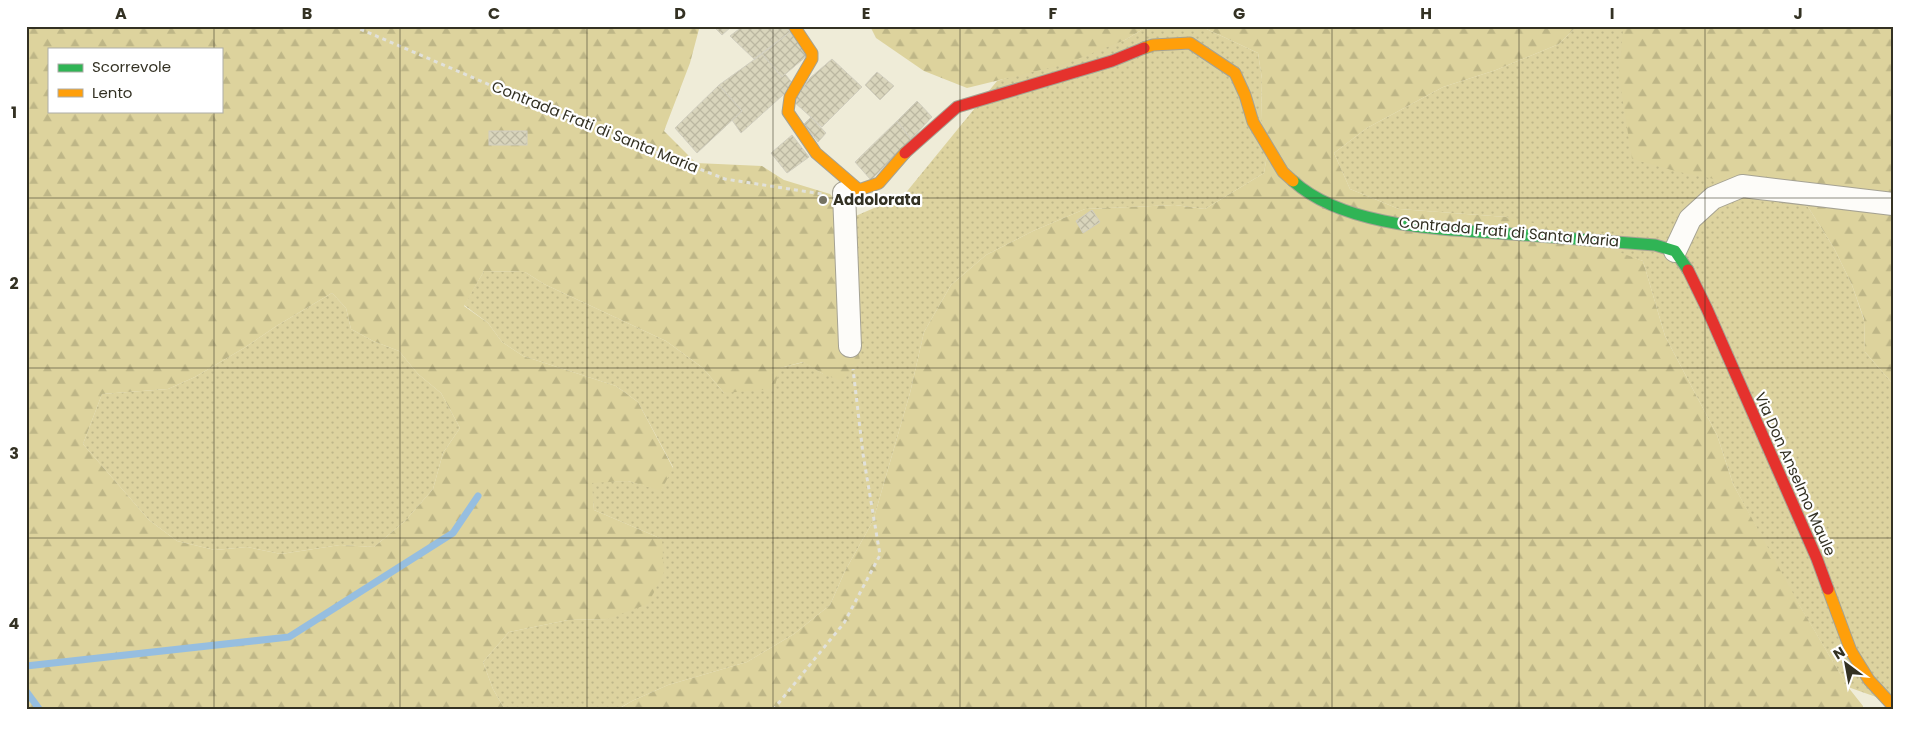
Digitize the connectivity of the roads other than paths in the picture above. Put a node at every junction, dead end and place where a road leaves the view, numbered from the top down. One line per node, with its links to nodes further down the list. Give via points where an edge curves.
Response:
1 (794, 26): 4 (street, Contrada Frati di Santa Maria, via 812,53 812,59 790,97 788,112 816,153 859,190 878,183 911,146 957,107 1112,61 1153,45 1190,43 1235,73 1253,122 1283,172 1303,190 1324,202 1360,215 1422,227 1655,244)
2 (844, 193): 5 (street)
3 (1893, 204): 4 (street, via 1742,186 1713,198 1701,208 1690,219)
4 (1675, 251): 6 (street, Via Don Anselmo Maule, via 1707,309 1817,559 1851,651 1869,680)
5 (850, 346)
6 (1893, 706)

